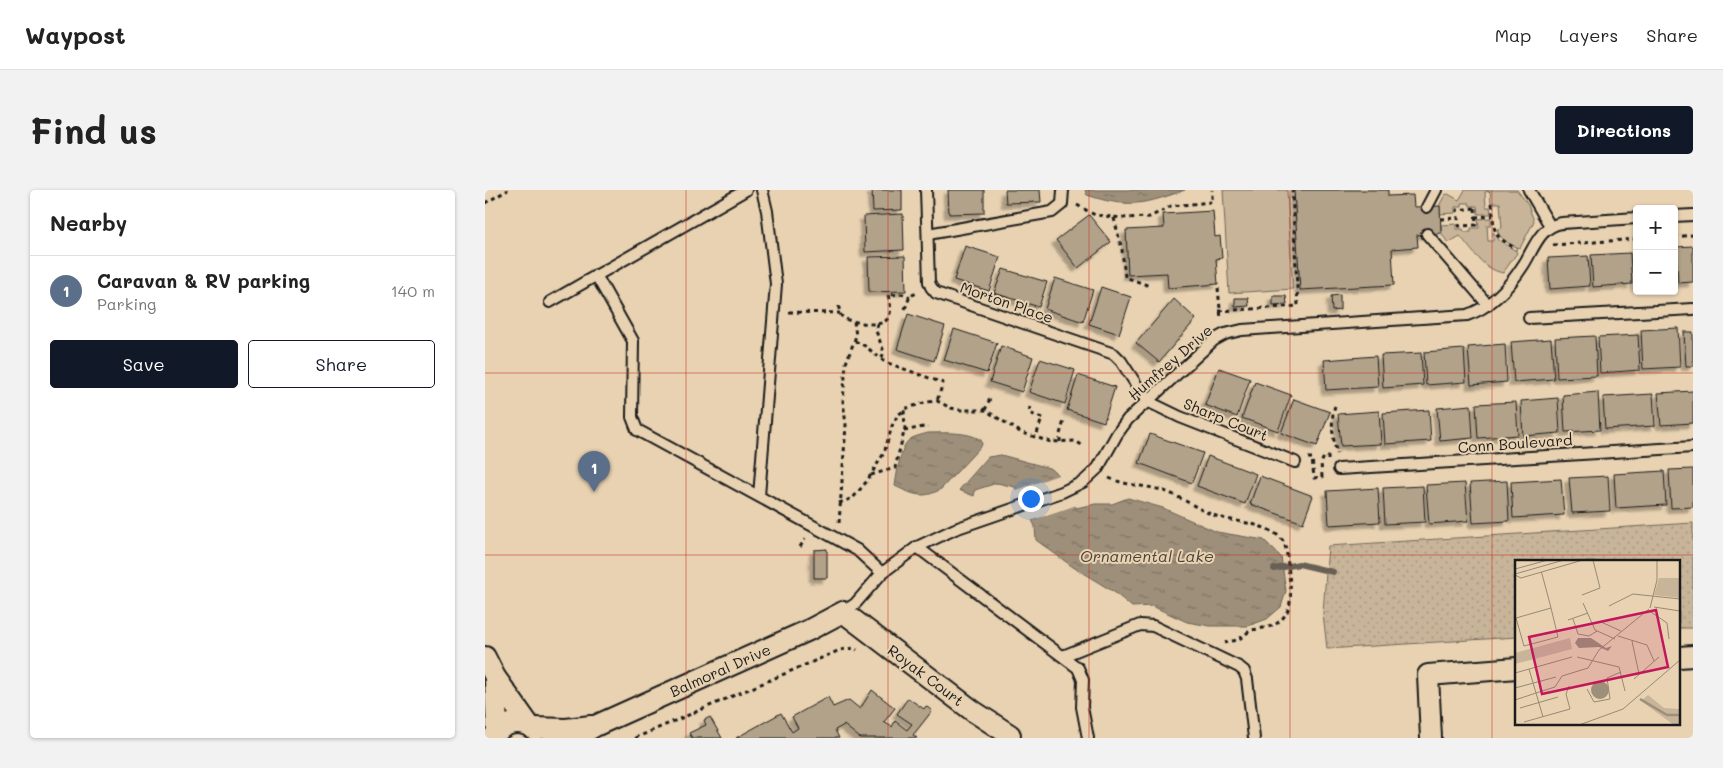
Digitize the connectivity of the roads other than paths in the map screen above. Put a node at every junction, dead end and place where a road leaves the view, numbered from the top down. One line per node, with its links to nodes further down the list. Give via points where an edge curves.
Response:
1 (746, 190): 14 (lane)
2 (762, 190): 23 (lane, via 777,284)
3 (926, 190): 12 (lane, Morton Place)
4 (1437, 190): 7 (lane)
5 (1529, 190): 11 (lane)
6 (1063, 194): 12 (lane, via 1059,207 1049,213)
7 (1427, 207)
8 (1693, 215): 9 (lane)
9 (1678, 216)
10 (1633, 218): 11 (lane)
11 (1550, 226): 16 (lane, Humfrey Drive, via 1504,290)
12 (928, 234): 19 (lane, Morton Place, via 929,282 936,293 1114,354)
13 (1427, 234): 16 (lane)
14 (596, 275): 15 (lane); 23 (lane, via 633,340 635,428)
15 (550, 302)
16 (1488, 304): 19 (lane, Humfrey Drive, via 1474,313 1460,316 1232,332 1217,338)
17 (1693, 308): 18 (lane)
18 (1529, 318)
19 (1147, 401): 21 (lane, Sharp Court); 24 (lane, Humfrey Drive, via 1120,429 1098,468 1080,484 955,529)
20 (1693, 447): 22 (lane, Conn Boulevard)
21 (1295, 462)
22 (1339, 469)
23 (759, 496): 25 (lane, via 857,550)
24 (917, 547): 25 (lane, Humfrey Drive); 27 (lane)
25 (881, 573): 26 (lane, Humfrey Drive, via 855,604)
26 (843, 612): 31 (street, Balmoral Drive); 34 (street, Royak Court)
27 (1063, 656): 36 (lane, via 1081,674 1082,707); 37 (lane, via 1143,624 1153,626 1239,667 1247,676)
28 (485, 657): 30 (street)
29 (1515, 668): 38 (street, via 1428,674)
30 (495, 677): 32 (street); 33 (street, via 497,706)
31 (595, 726): 32 (street, Balmoral Drive); 35 (street, Balmoral Drive)
32 (535, 731): 33 (street, Balmoral Drive, via 514,722)
33 (492, 735)
34 (1010, 735)
35 (574, 738)
36 (1088, 738)
37 (1254, 738)
38 (1431, 738)

